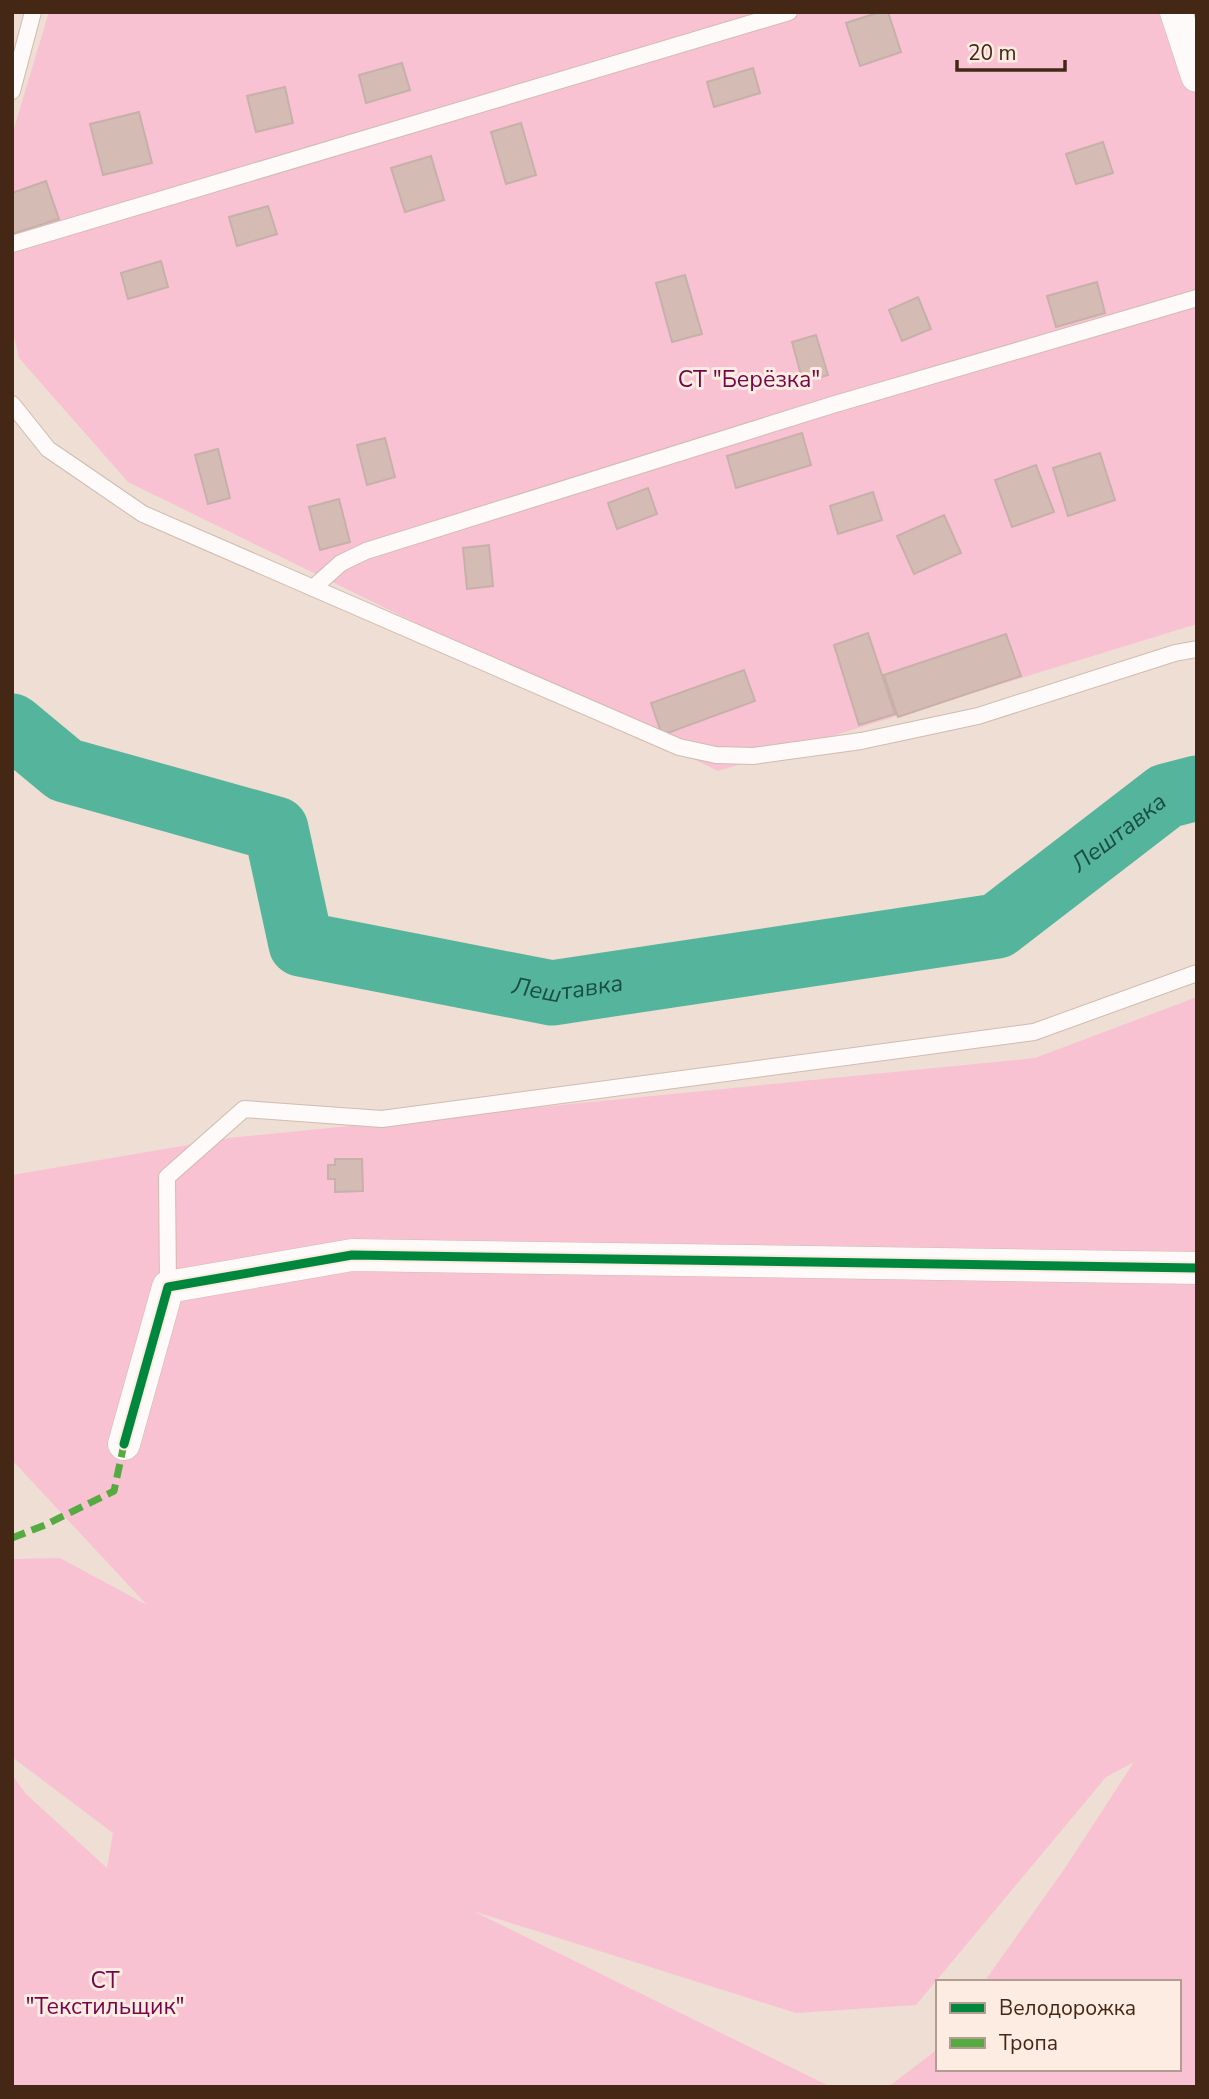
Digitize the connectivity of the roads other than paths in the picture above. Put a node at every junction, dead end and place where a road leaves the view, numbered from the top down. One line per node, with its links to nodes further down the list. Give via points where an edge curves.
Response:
1 (33, 12): 5 (lane)
2 (789, 12): 6 (lane)
3 (1176, 12): 4 (street)
4 (1197, 76)
5 (12, 91)
6 (12, 244)
7 (1197, 299): 9 (lane, via 832,405 366,551 341,564)
8 (12, 404): 9 (lane, via 48,449 143,514)
9 (313, 588): 10 (lane, via 678,747 716,755 753,756 861,741 978,716)
10 (1197, 649)
11 (1197, 974): 13 (lane, via 1034,1032 382,1119 244,1110 167,1177)
12 (1197, 1268): 13 (street, via 352,1255)
13 (168, 1287): 14 (street)
14 (124, 1444)

